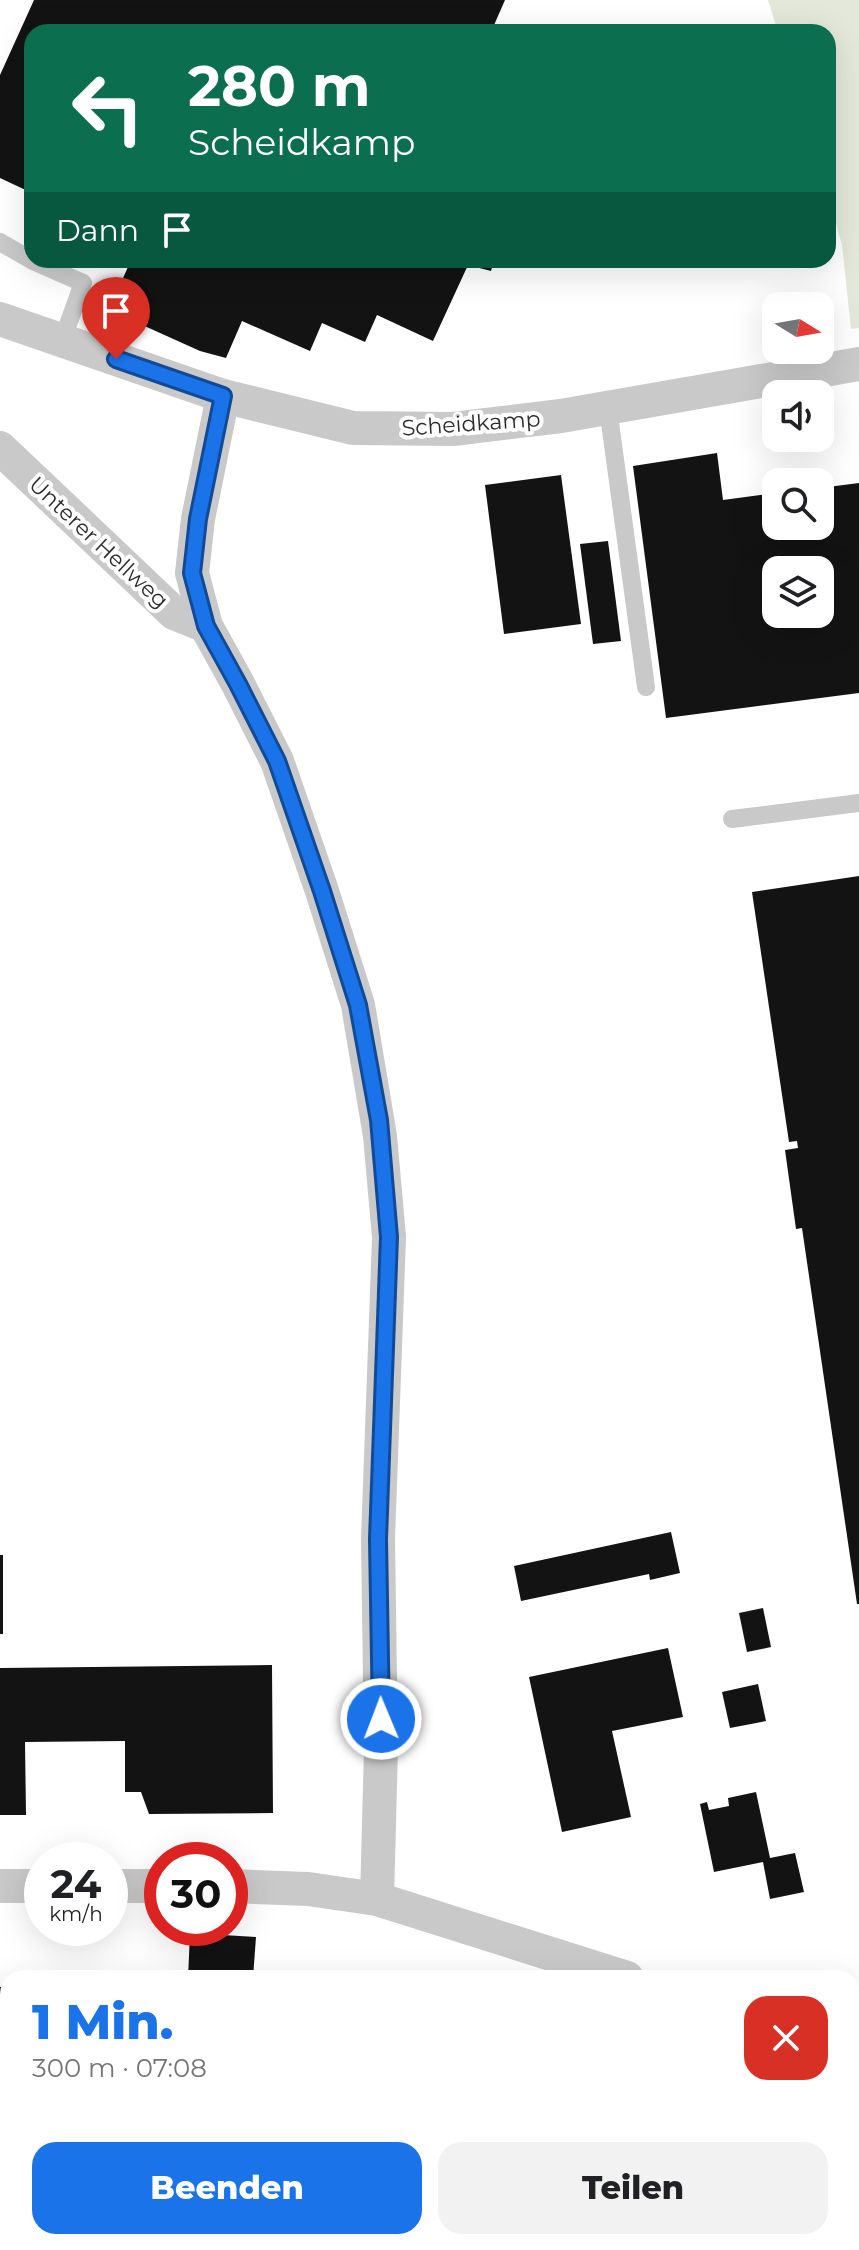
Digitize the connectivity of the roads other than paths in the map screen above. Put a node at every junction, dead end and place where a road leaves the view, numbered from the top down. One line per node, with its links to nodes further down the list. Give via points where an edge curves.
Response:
1 (0, 242): 2 (lane)
2 (24, 256)
3 (49, 268): 5 (lane, via 83,283)
4 (0, 319): 5 (street, Scheidkamp)
5 (62, 341): 7 (street, Scheidkamp)
6 (859, 364): 8 (street, Scheidkamp)
7 (223, 396): 8 (street, Scheidkamp, via 353,428 453,429); 10 (street, Unterer Hellweg, via 192,573)
8 (608, 408): 11 (lane)
9 (0, 448): 10 (street, Unterer Hellweg, via 174,613)
10 (206, 626): 17 (street, Unterer Hellweg, via 277,761 358,1005 379,1120 389,1237 378,1539)
11 (646, 687)
12 (859, 803): 13 (lane)
13 (732, 819)
14 (0, 1886): 15 (street)
15 (24, 1886)
16 (248, 1887): 17 (street)
17 (377, 1899): 18 (street)
18 (602, 1970)

